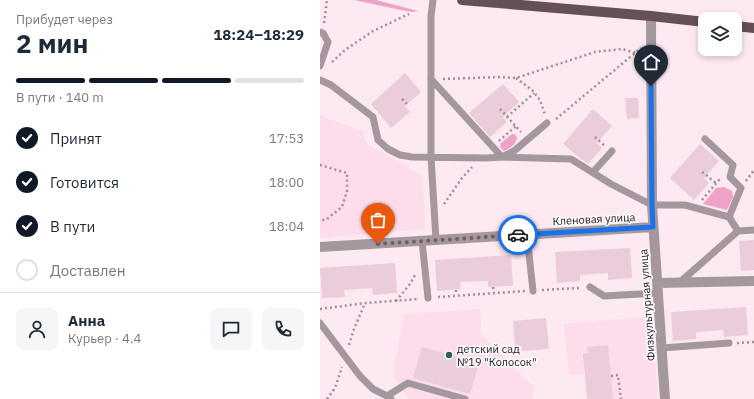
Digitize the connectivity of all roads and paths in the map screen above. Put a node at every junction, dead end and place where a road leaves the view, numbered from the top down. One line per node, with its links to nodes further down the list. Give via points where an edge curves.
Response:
1 (327, 0): 9 (path)
2 (433, 0): 16 (lane)
3 (462, 0): 5 (main road)
4 (409, 14): 12 (path, via 373,31)
5 (651, 16): 6 (main road); 10 (street, Физкультурная улица)
6 (698, 21)
7 (742, 27): 8 (main road)
8 (754, 28)
9 (322, 32): 13 (lane, via 328,42)
10 (651, 41): 11 (path); 38 (street, Физкультурная улица)
11 (636, 53): 14 (path, via 622,49 595,52); 22 (path, via 557,119)
12 (330, 64)
13 (320, 66)
14 (516, 78): 16 (path); 17 (path)
15 (320, 80): 30 (lane, via 331,85 373,116 378,140 388,149 400,155)
16 (431, 80): 28 (lane); 30 (lane)
17 (534, 93): 21 (path); 22 (path, via 540,100)
18 (402, 99): 19 (path)
19 (409, 106)
20 (500, 109): 21 (path)
21 (507, 117): 23 (path)
22 (547, 123): 25 (lane)
23 (516, 126): 25 (path); 28 (path)
24 (595, 137): 27 (path)
25 (527, 139): 31 (lane, via 514,151)
26 (705, 139): 36 (lane, via 733,165)
27 (602, 143)
28 (493, 147): 31 (lane)
29 (612, 151): 34 (lane)
30 (431, 157): 32 (lane); 41 (lane)
31 (502, 157): 32 (lane); 34 (lane, via 571,159)
32 (487, 158): 41 (path, via 475,164 462,178)
33 (320, 166): 42 (path, via 347,173 342,207)
34 (592, 172): 38 (lane)
35 (702, 172): 37 (path)
36 (730, 177): 37 (path); 40 (lane, via 741,188)
37 (716, 183): 39 (path)
38 (652, 205): 39 (lane, via 685,205); 43 (street, Физкультурная улица)
39 (695, 208): 40 (lane)
40 (729, 217): 45 (lane)
41 (435, 218): 47 (lane)
42 (320, 221)
43 (653, 227): 46 (street, Кленовая улица); 55 (street, Физкультурная улица)
44 (754, 230): 45 (lane)
45 (738, 231): 52 (lane)
46 (527, 235): 47 (street, Кленовая улица); 57 (lane)
47 (436, 240): 48 (street, Кленовая улица)
48 (422, 241): 49 (street, Кленовая улица); 50 (lane)
49 (320, 247)
50 (424, 261): 61 (lane); 62 (path)
51 (754, 281): 52 (street)
52 (679, 283): 55 (street)
53 (493, 287): 58 (path)
54 (590, 287): 55 (lane, via 604,296)
55 (658, 288): 68 (street, Физкультурная улица)
56 (456, 290): 59 (path)
57 (533, 291)
58 (494, 293)
59 (456, 295): 60 (path); 61 (path)
60 (462, 295)
61 (428, 298): 62 (path)
62 (396, 301): 63 (path)
63 (366, 302): 64 (path); 69 (path)
64 (320, 309)
65 (320, 323): 69 (lane)
66 (754, 342): 67 (path)
67 (729, 343): 68 (lane)
68 (662, 348): 75 (street, Физкультурная улица)
69 (345, 357): 71 (lane, via 373,389); 72 (path, via 335,388)
70 (611, 376): 74 (path, via 618,376)
71 (389, 397): 73 (lane, via 408,383)
72 (327, 399)
73 (465, 399)
74 (620, 399)
75 (665, 399)

